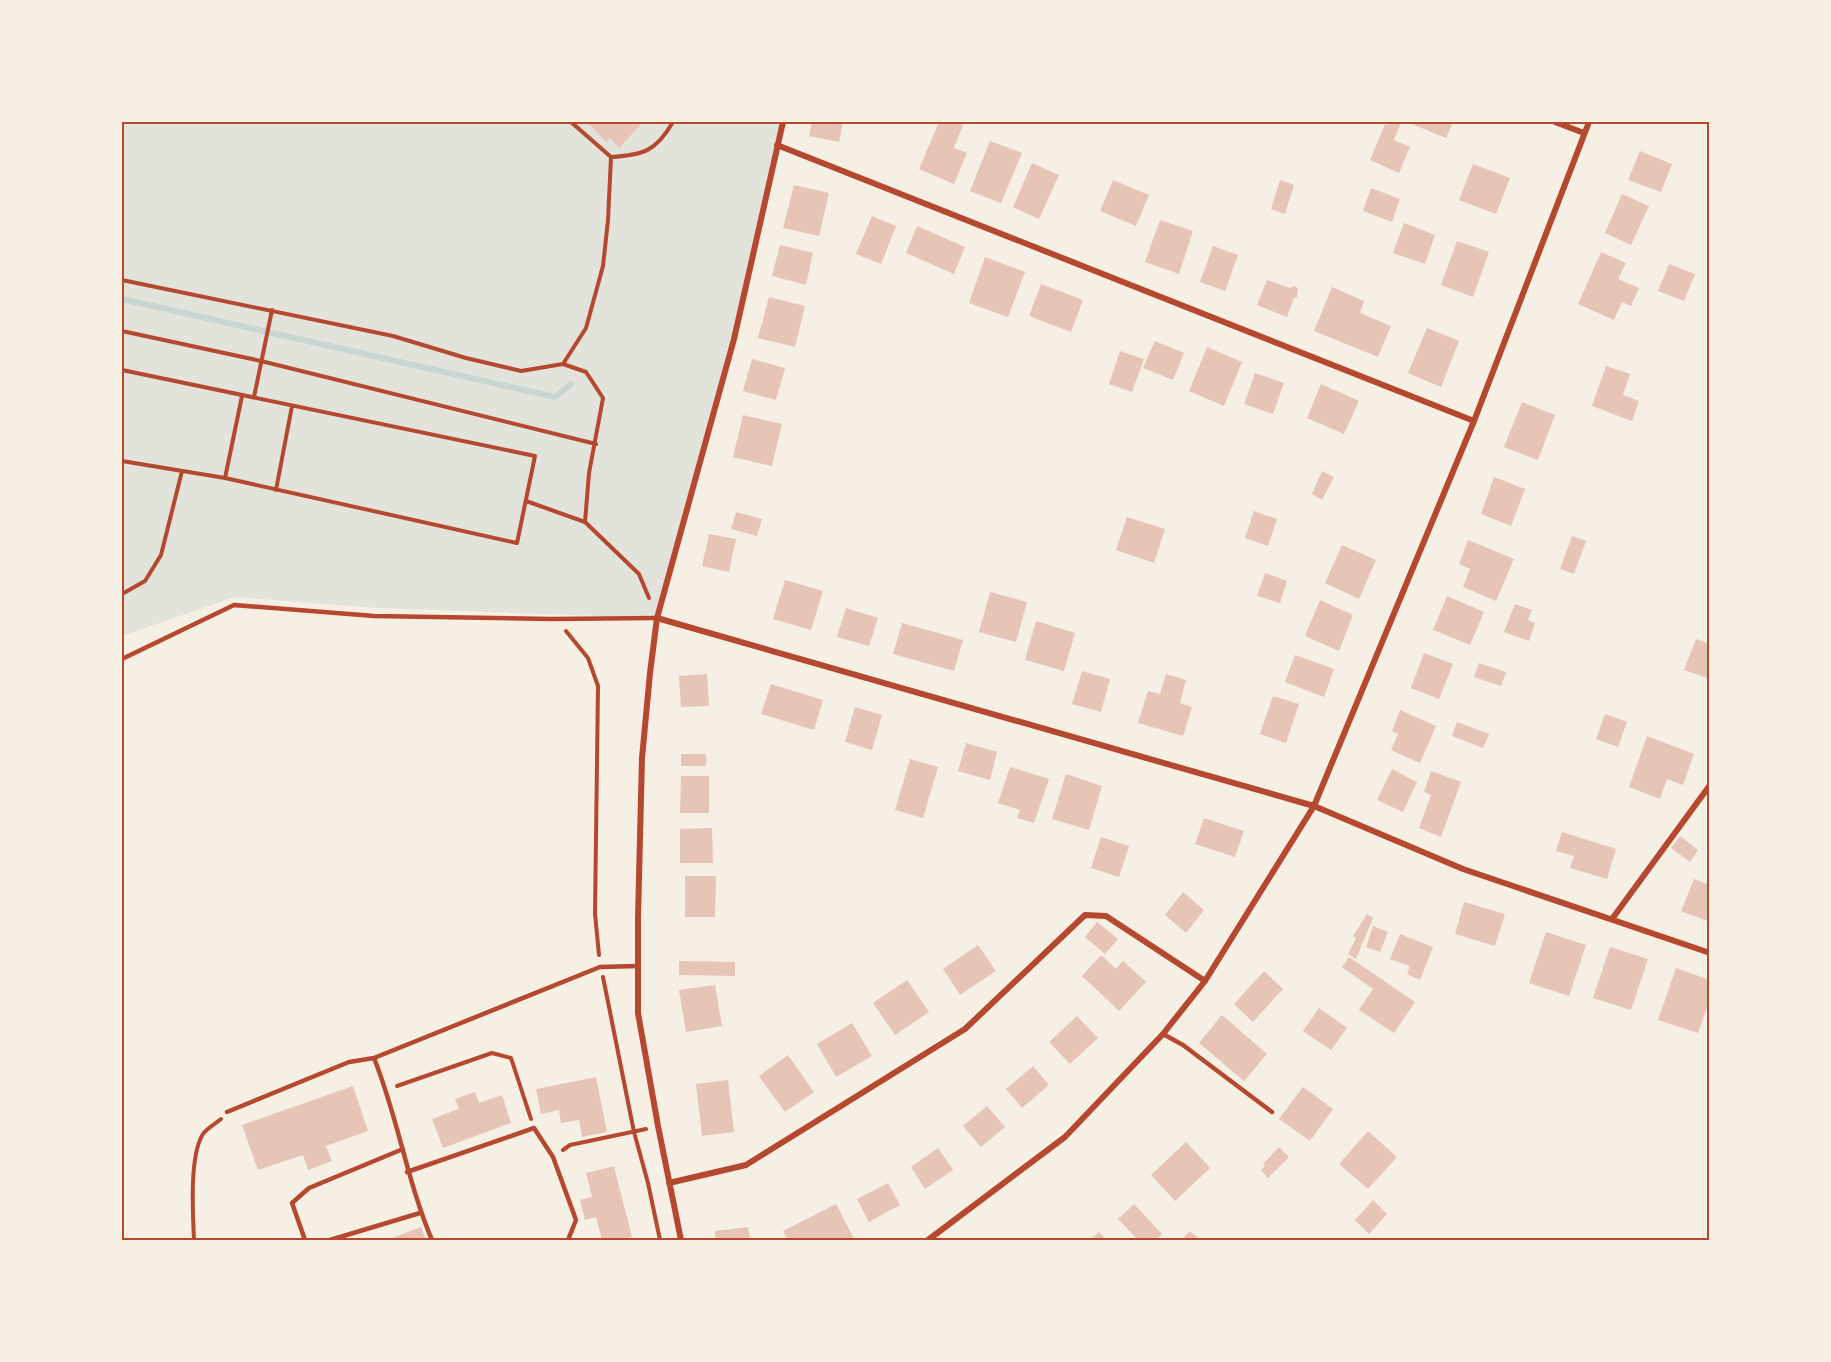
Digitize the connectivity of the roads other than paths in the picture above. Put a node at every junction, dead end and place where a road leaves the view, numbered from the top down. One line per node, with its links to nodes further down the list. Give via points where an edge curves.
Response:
1 (783, 122): 5 (street)
2 (1555, 122): 4 (street)
3 (1589, 122): 4 (street)
4 (1584, 133): 6 (street)
5 (777, 145): 6 (street); 7 (street, via 734,339)
6 (1474, 421): 10 (street)
7 (657, 618): 8 (lane, via 374,616 234,605); 10 (street); 13 (street, via 642,758)
8 (122, 659)
9 (1710, 785): 11 (street)
10 (1314, 806): 11 (street, via 1463,869); 14 (street)
11 (1612, 919): 12 (street)
12 (1710, 953)
13 (638, 966): 16 (lane, via 600,968); 21 (street, via 638,1013)
14 (1205, 981): 15 (street); 21 (street, via 1106,916 1085,915 965,1029 746,1165)
15 (1163, 1034): 18 (lane); 28 (street, via 1065,1137)
16 (374, 1058): 17 (lane, via 349,1062); 19 (lane, via 387,1090)
17 (227, 1112)
18 (1272, 1112)
19 (402, 1149): 20 (lane); 23 (lane, via 309,1188 292,1203)
20 (407, 1172): 22 (lane); 26 (lane, via 534,1128 553,1157 576,1221)
21 (669, 1183): 27 (street)
22 (420, 1213): 24 (lane); 25 (lane)
23 (305, 1240)
24 (330, 1240)
25 (432, 1240)
26 (568, 1240)
27 (681, 1240)
28 (928, 1240)

